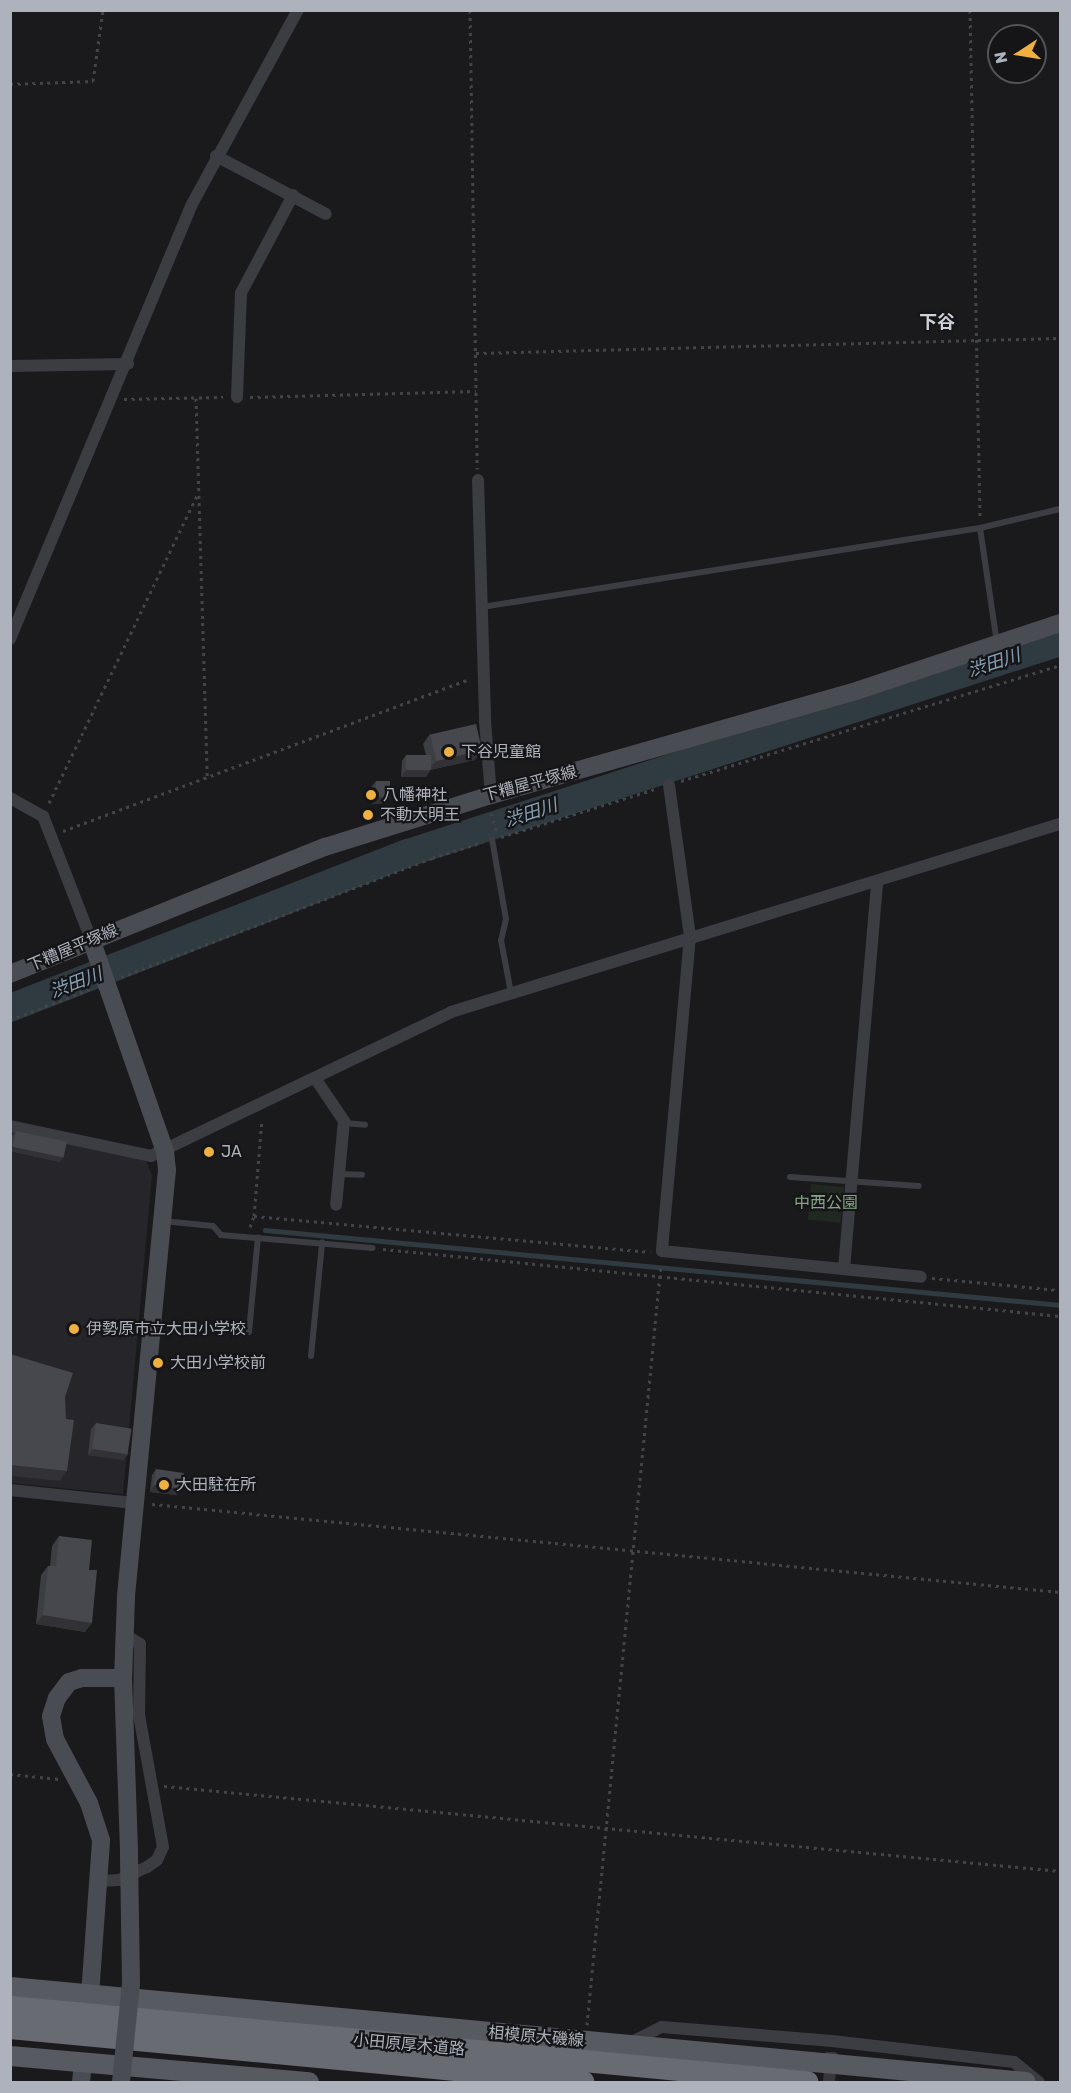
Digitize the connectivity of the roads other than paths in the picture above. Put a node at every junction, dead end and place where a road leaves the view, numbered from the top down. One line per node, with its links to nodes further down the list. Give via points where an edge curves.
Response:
1 (298, 10): 2 (street)
2 (216, 156): 3 (street); 5 (street, via 191,206)
3 (293, 195): 4 (street); 7 (street, via 241,293)
4 (327, 214)
5 (128, 364): 6 (street); 13 (street)
6 (10, 366)
7 (237, 397)
8 (478, 480): 11 (street)
9 (1060, 509): 10 (lane)
10 (980, 528): 11 (lane); 14 (lane)
11 (481, 607): 16 (street)
12 (1060, 624): 14 (street, 下糟屋平塚線)
13 (10, 639)
14 (997, 645): 16 (street, 下糟屋平塚線, via 669,747)
15 (669, 785): 21 (street)
16 (489, 795): 22 (street, 下糟屋平塚線, via 325,847)
17 (10, 798): 22 (street, via 43,816)
18 (1060, 824): 20 (street)
19 (495, 839): 24 (lane, via 506,919 501,940)
20 (877, 882): 21 (street); 33 (street)
21 (690, 936): 24 (street); 40 (street, via 662,1251)
22 (94, 947): 23 (street, 下糟屋平塚線); 29 (street)
23 (10, 975)
24 (511, 994): 25 (street, via 451,1012)
25 (315, 1078): 26 (street); 29 (street)
26 (344, 1123): 27 (lane); 30 (street)
27 (365, 1125)
28 (10, 1126): 29 (street, via 151,1156)
29 (165, 1151): 36 (street)
30 (339, 1174): 31 (lane); 35 (street)
31 (362, 1176)
32 (790, 1177): 33 (lane)
33 (851, 1181): 34 (lane); 40 (street)
34 (919, 1186)
35 (336, 1205)
36 (162, 1221): 37 (lane, via 213,1226 221,1235); 45 (street)
37 (258, 1237): 38 (lane); 42 (lane)
38 (322, 1244): 39 (lane); 43 (lane)
39 (372, 1248)
40 (844, 1269): 41 (street)
41 (921, 1277)
42 (249, 1332)
43 (311, 1356)
44 (10, 1490): 45 (street)
45 (134, 1503): 46 (street)
46 (124, 1635): 47 (street); 48 (street, via 141,1644 139,1715 163,1847 157,1860 119,1880)
47 (123, 1678): 48 (street, via 76,1679 64,1687 54,1704 51,1721 55,1739 99,1831); 57 (street, bridge, via 131,1983)
48 (100, 1881): 50 (street)
49 (10, 1987): 50 (main road, 相模原大磯線)
50 (90, 1995): 53 (main road, 相模原大磯線)
51 (10, 2007): 60 (highway, 小田原厚木道路)
52 (10, 2028): 59 (highway, 小田原厚木道路)
53 (624, 2046): 61 (main road, 相模原大磯線); 62 (street, via 662,2027 1014,2062)
54 (10, 2056): 55 (main road)
55 (83, 2063): 56 (street); 58 (main road)
56 (81, 2082)
57 (121, 2082)
58 (309, 2082)
59 (584, 2082)
60 (807, 2082)
61 (1026, 2082)
62 (1039, 2082)

